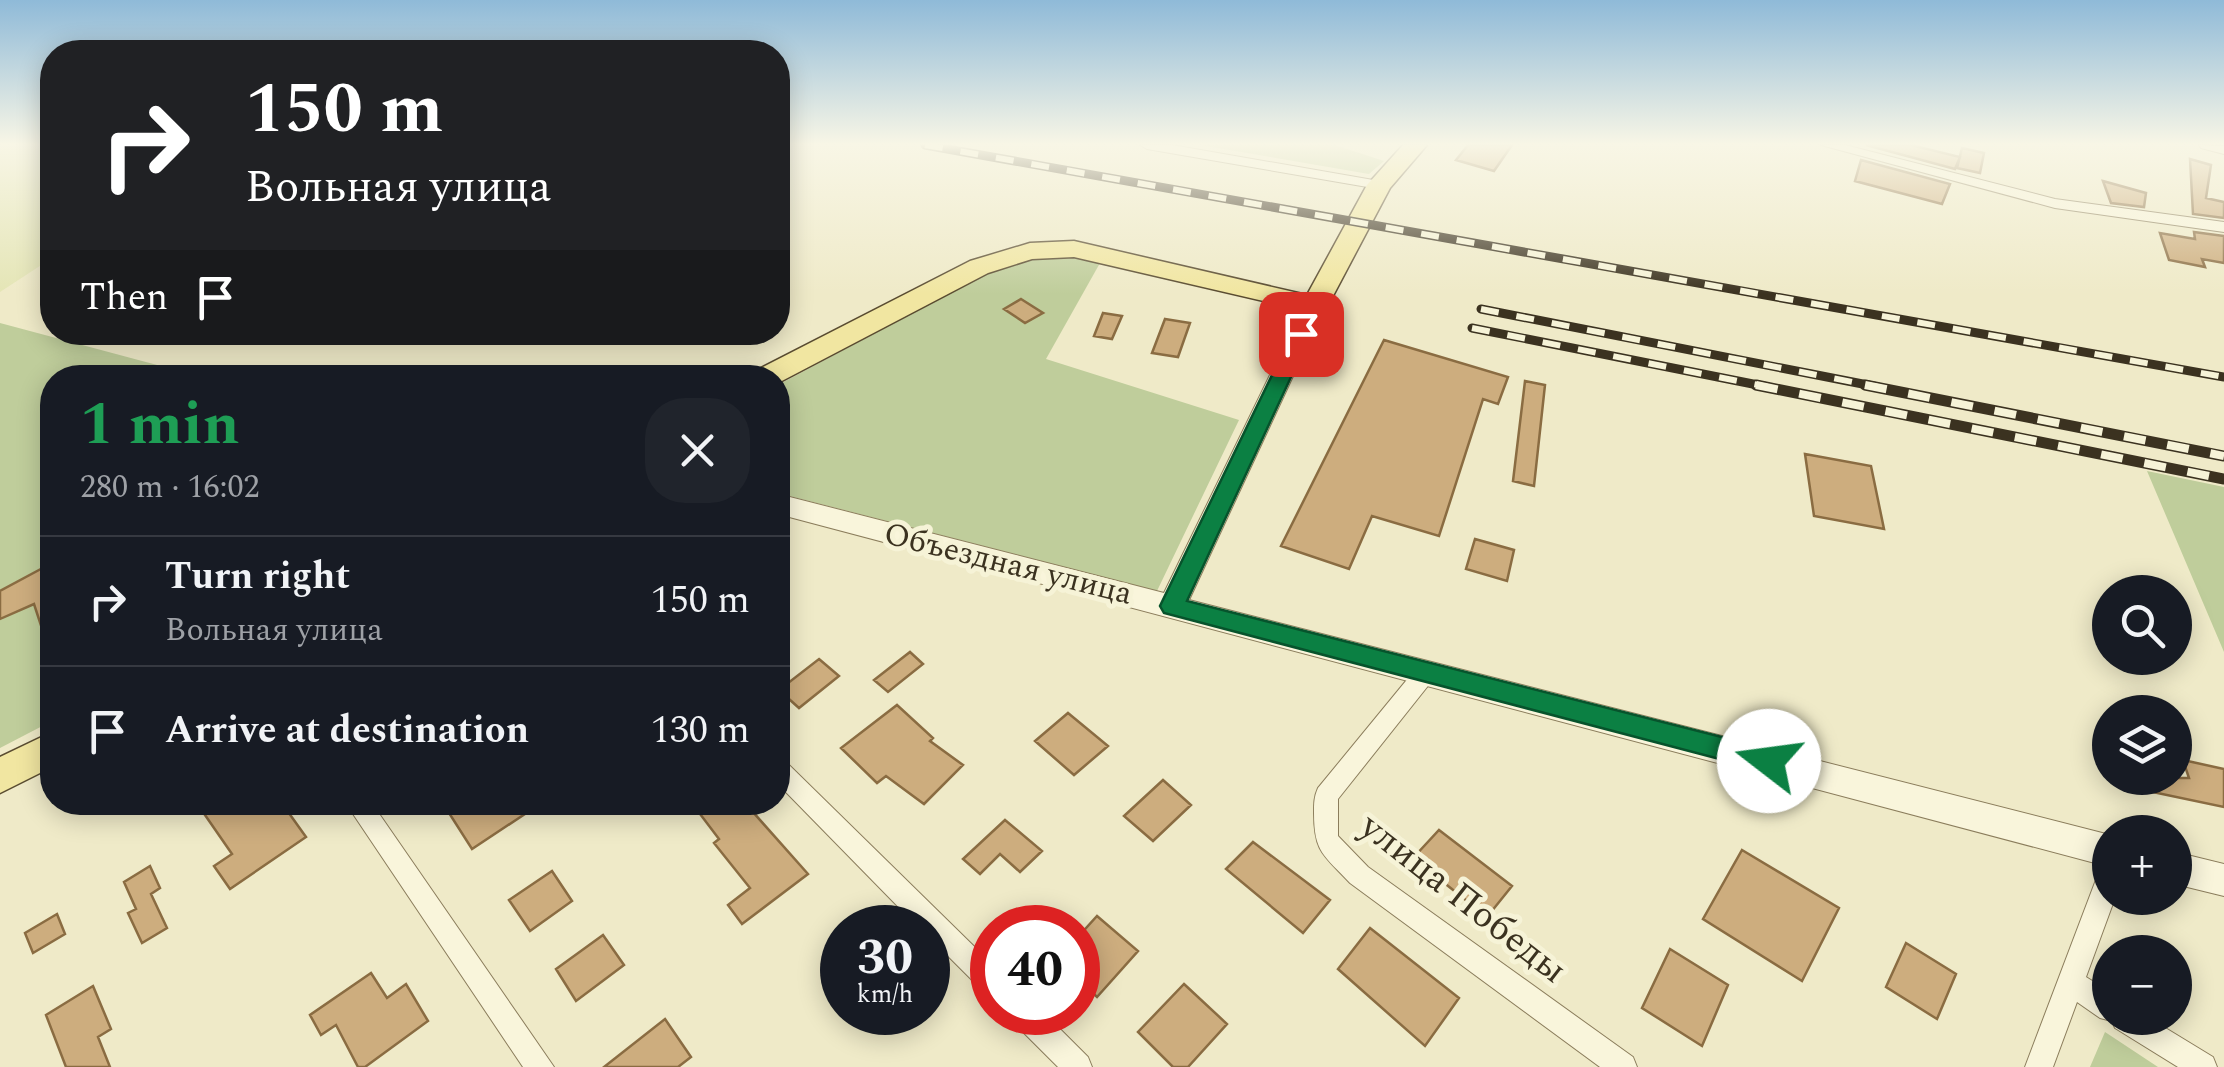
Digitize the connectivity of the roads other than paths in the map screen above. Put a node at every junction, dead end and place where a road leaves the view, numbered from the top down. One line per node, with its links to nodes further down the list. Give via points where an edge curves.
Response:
1 (1374, 195): 4 (main road)
2 (2022, 195): 3 (street)
3 (2224, 227)
4 (1315, 305): 5 (main road, via 1074,249 1030,250 979,266); 7 (street)
5 (790, 365)
6 (790, 507): 7 (street, Объездная улица)
7 (1172, 606): 8 (street, Объездная улица)
8 (1427, 670): 13 (street, Объездная улица); 24 (street, улица Победы, via 1326,796 1326,840 1359,874)
9 (40, 754): 10 (main road)
10 (0, 776)
11 (790, 781): 17 (street)
12 (365, 815): 22 (street)
13 (2092, 846)
14 (2192, 872): 15 (street)
15 (2224, 880)
16 (2096, 915): 18 (street)
17 (970, 960)
18 (2071, 982): 19 (street); 25 (street)
19 (2092, 996)
20 (1046, 1035): 23 (street)
21 (2152, 1035): 26 (street)
22 (540, 1067)
23 (1078, 1067)
24 (1623, 1067)
25 (2039, 1067)
26 (2203, 1067)

